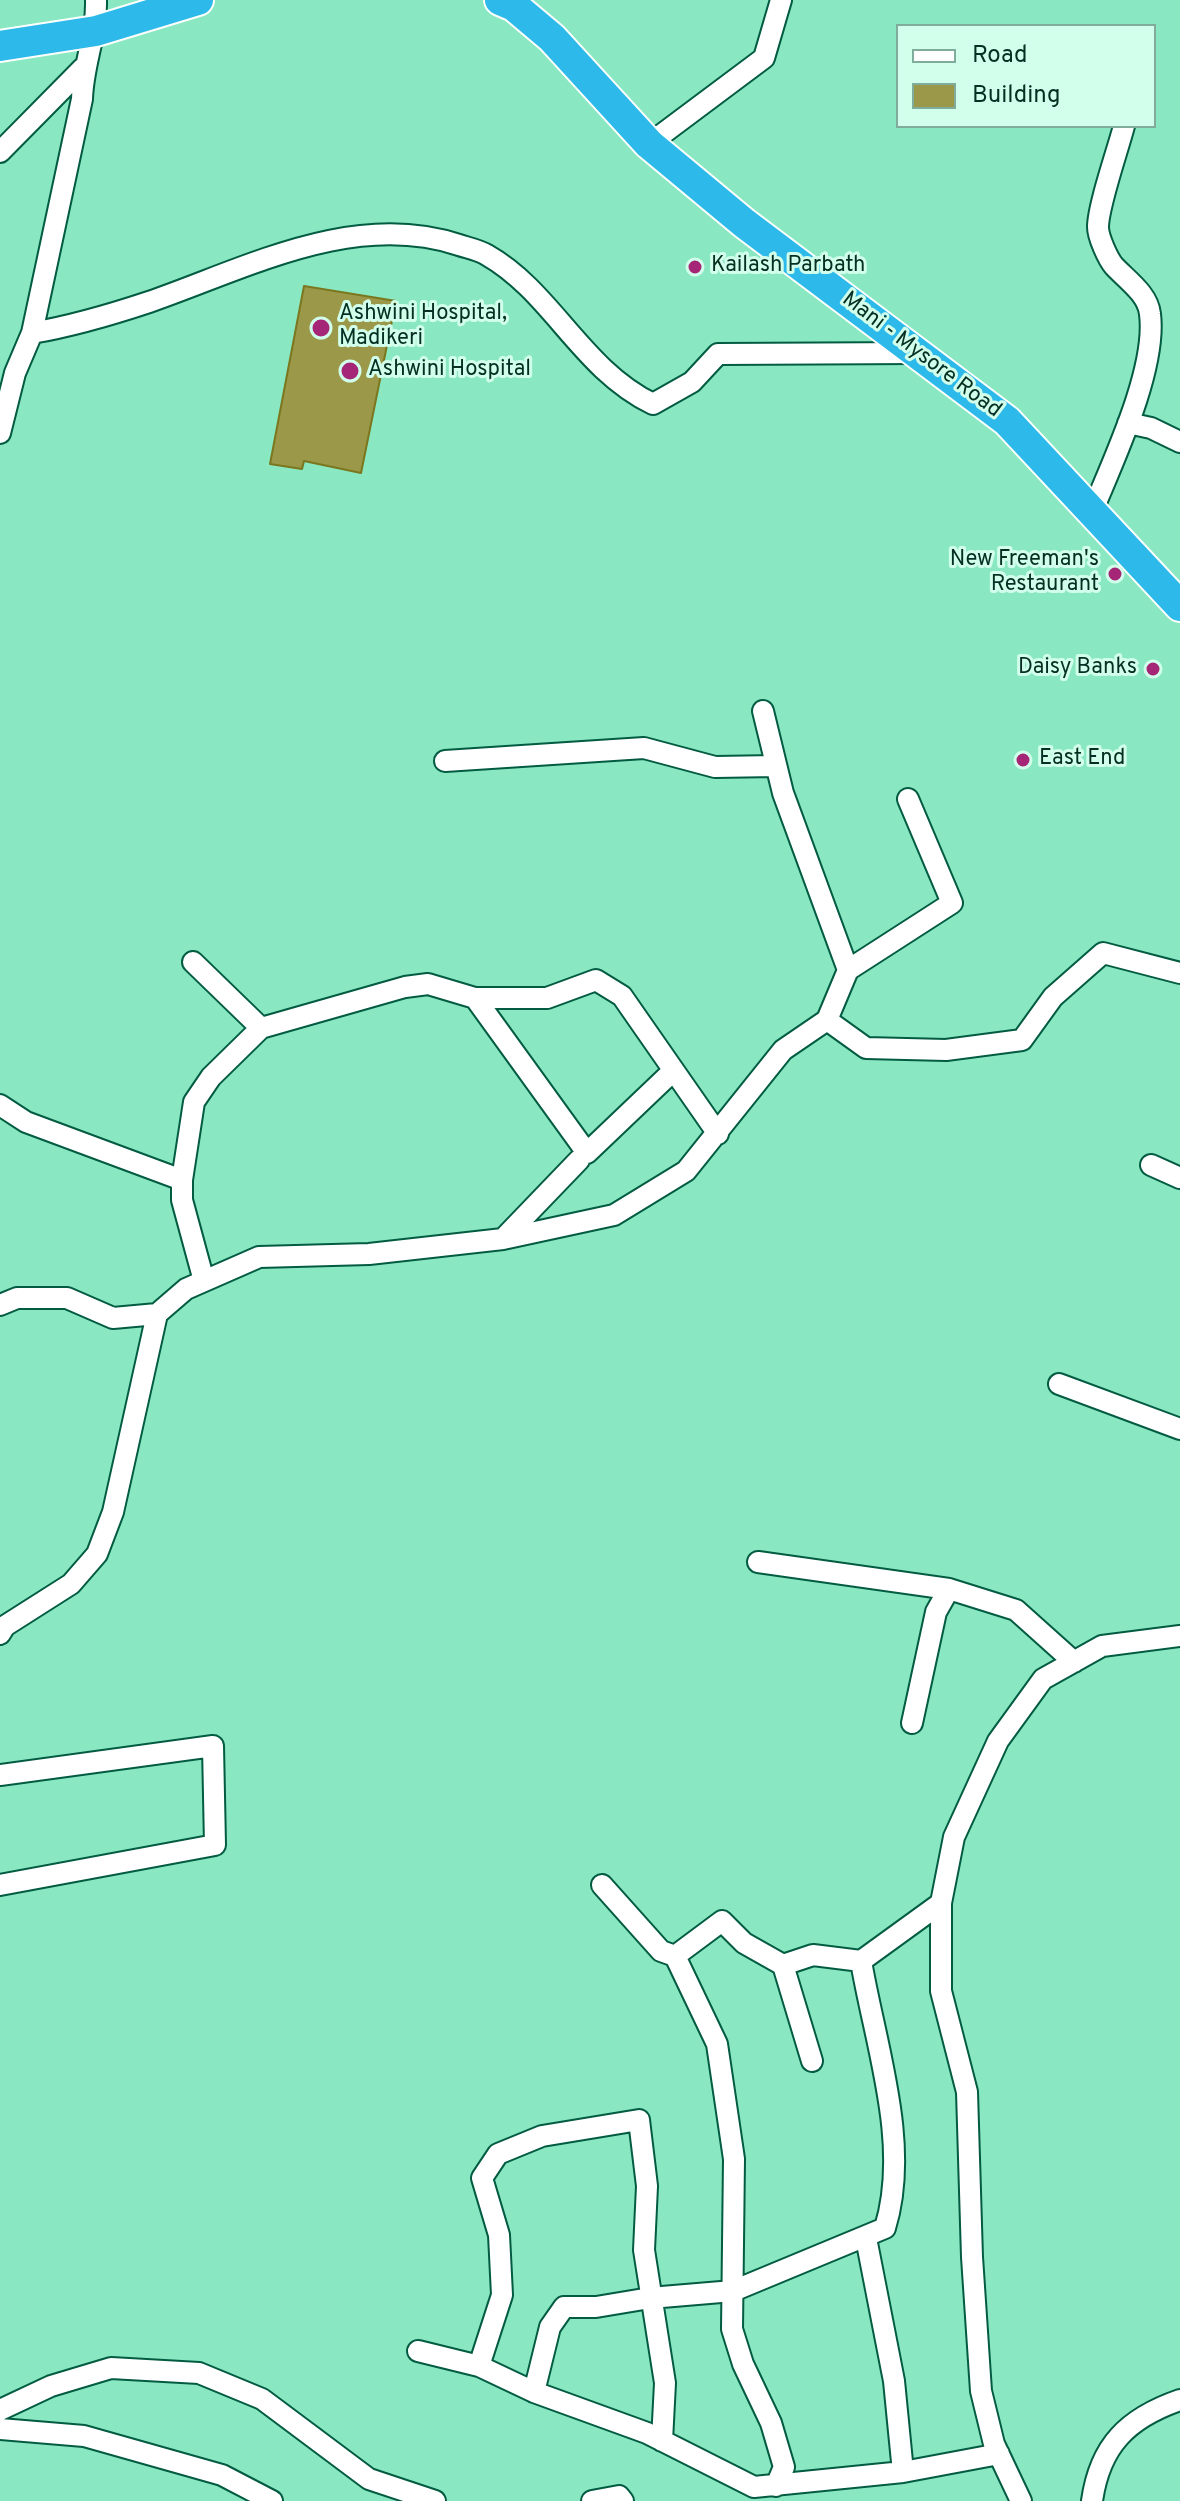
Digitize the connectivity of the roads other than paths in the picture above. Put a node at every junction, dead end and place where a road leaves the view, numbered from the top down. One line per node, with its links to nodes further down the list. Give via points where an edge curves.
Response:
1 (96, 0): 5 (street)
2 (198, 0): 5 (highway)
3 (500, 0): 9 (highway, Mani - Mysore Road, via 552,38)
4 (781, 0): 9 (street, via 764,58)
5 (115, 18): 6 (highway); 7 (street)
6 (0, 46)
7 (83, 68): 10 (street); 11 (street, via 82,99)
8 (1123, 128): 13 (street, via 1098,228 1112,263 1138,289 1150,311 1148,351)
9 (649, 144): 12 (highway, Mani - Mysore Road)
10 (0, 152)
11 (32, 333): 12 (street, via 84,323 322,242 382,233 434,236 487,254 525,286 607,375 653,404 692,382 718,354); 14 (street, via 15,373)
12 (917, 353): 16 (highway, Mani - Mysore Road, via 1007,421)
13 (1128, 423): 15 (street); 16 (street)
14 (0, 433)
15 (1180, 442)
16 (1092, 512): 17 (highway, Mani - Mysore Road)
17 (1180, 606)
18 (763, 711): 20 (street)
19 (445, 761): 20 (street, via 644,748 715,767)
20 (776, 766): 23 (street)
21 (908, 799): 23 (street, via 952,903)
22 (193, 962): 27 (street)
23 (848, 970): 26 (street)
24 (1180, 973): 26 (street, via 1103,953 1053,997 1022,1040 1007,1042 946,1050 866,1048)
25 (475, 998): 27 (street, via 428,984 405,987); 28 (street, via 547,998 596,980 622,996); 28 (street, via 587,1153)
26 (827, 1020): 30 (street, via 783,1050)
27 (261, 1028): 34 (street, via 211,1077 194,1102)
28 (673, 1071): 30 (street)
29 (0, 1105): 34 (street, via 26,1122)
30 (718, 1134): 35 (street, via 686,1171 614,1215)
31 (579, 1160): 35 (street)
32 (1151, 1165): 33 (street)
33 (1180, 1178)
34 (182, 1180): 36 (street, via 182,1200)
35 (503, 1239): 36 (street, via 369,1254 259,1257)
36 (204, 1281): 38 (street)
37 (0, 1305): 38 (street, via 17,1298 67,1298 113,1318)
38 (157, 1314): 43 (street, via 113,1512 97,1554 71,1584)
39 (1059, 1384): 40 (street)
40 (1180, 1429)
41 (758, 1562): 42 (street)
42 (949, 1589): 45 (street, via 1016,1610); 46 (street, via 936,1612)
43 (0, 1634)
44 (1180, 1636): 45 (street, via 1102,1646)
45 (1074, 1662): 50 (street, via 1043,1679 998,1741 954,1837)
46 (912, 1723)
47 (0, 1775): 48 (street, via 213,1746 215,1845)
48 (0, 1885)
49 (602, 1885): 51 (street, via 661,1951)
50 (941, 1903): 52 (street); 65 (street, via 941,1991 967,2092 981,2391)
51 (675, 1956): 53 (street, via 722,1921 744,1943); 56 (street, via 717,2044 727,2096 734,2159)
52 (861, 1961): 53 (street, via 813,1955); 55 (street, via 883,2052 893,2202 885,2228)
53 (783, 1965): 54 (street)
54 (812, 2061)
55 (866, 2238): 56 (street); 66 (street, via 894,2381)
56 (733, 2291): 57 (street); 67 (street, via 735,2341 784,2467)
57 (650, 2298): 59 (street, via 639,2120 542,2136 498,2154 482,2178 499,2235 502,2295); 60 (street, via 564,2307 550,2327); 64 (street, via 665,2383)
58 (418, 2351): 59 (street)
59 (479, 2366): 60 (street)
60 (534, 2392): 64 (street)
61 (1180, 2400): 73 (street, via 1146,2412 1104,2455)
62 (0, 2410): 69 (street, via 51,2386 111,2368 199,2373 262,2399 369,2479)
63 (0, 2429): 68 (street, via 84,2436 222,2475)
64 (662, 2441): 67 (street, via 754,2487)
65 (999, 2454): 66 (street); 72 (street)
66 (903, 2472): 67 (street)
67 (776, 2486)
68 (272, 2501)
69 (435, 2501)
70 (592, 2501): 71 (street, via 619,2496)
71 (623, 2501)
72 (1021, 2501)
73 (1092, 2501)

